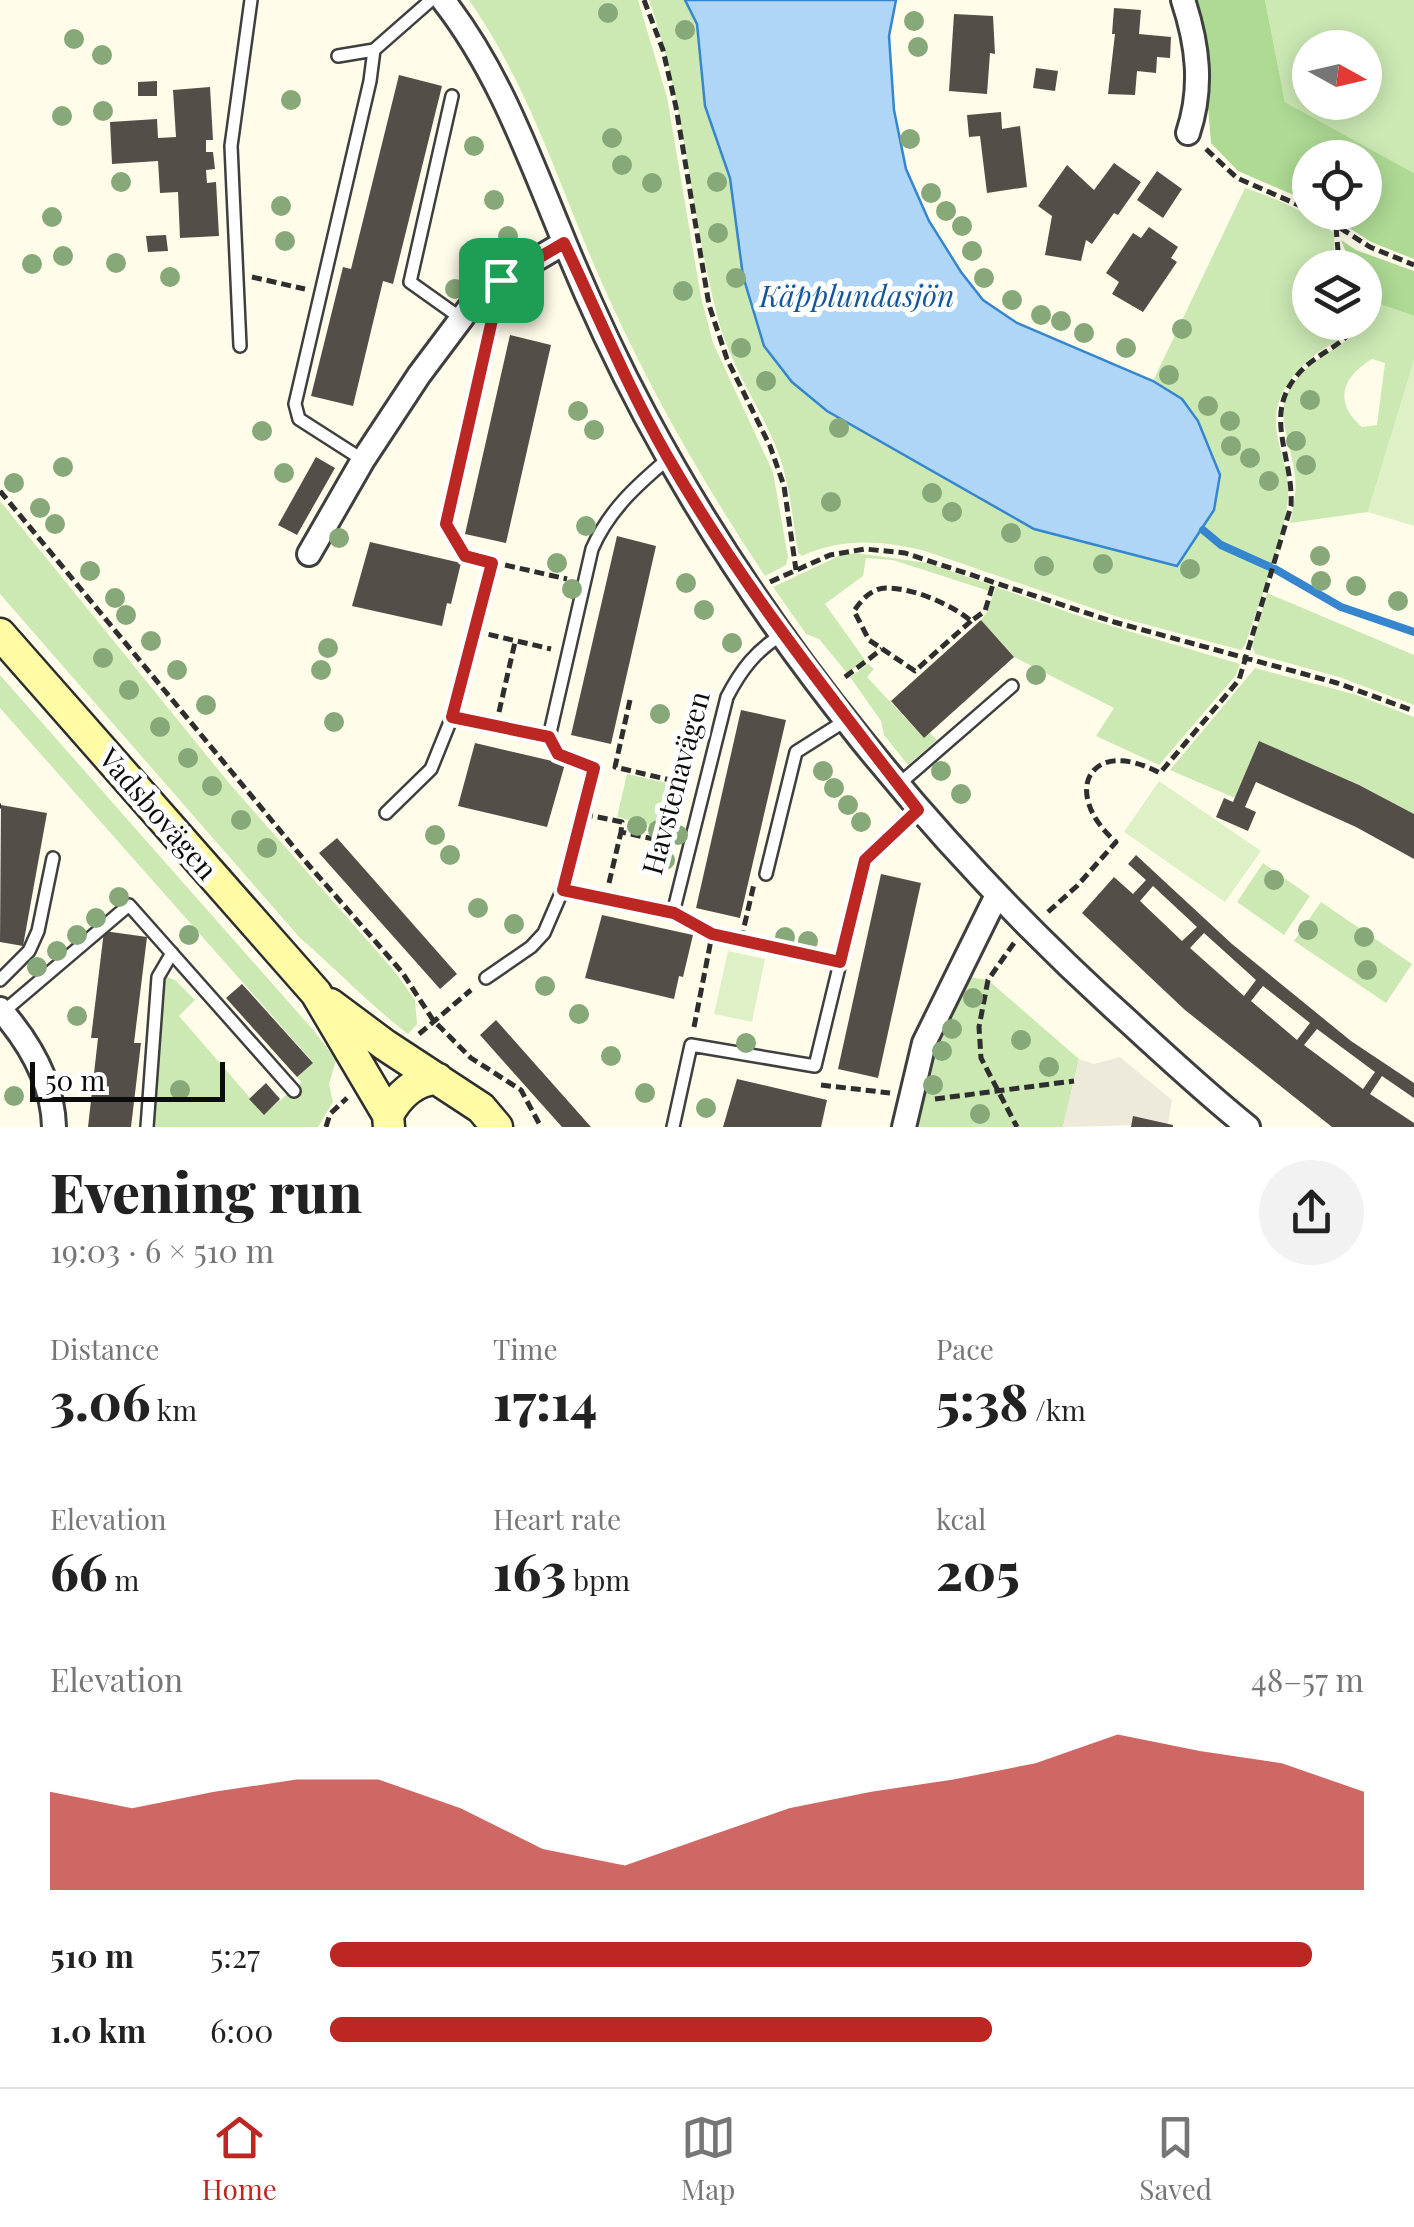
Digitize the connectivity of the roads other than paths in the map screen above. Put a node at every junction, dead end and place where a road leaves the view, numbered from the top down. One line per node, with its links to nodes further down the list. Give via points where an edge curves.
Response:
1 (252, 0): 12 (lane, via 231,146)
2 (431, 0): 5 (lane)
3 (443, 0): 9 (street, via 470,34 508,106)
4 (1183, 0): 8 (street, via 1195,42 1198,92)
5 (374, 50): 6 (lane); 14 (lane, via 296,404 299,419)
6 (338, 56)
7 (452, 96): 11 (lane, via 410,282)
8 (1188, 133)
9 (564, 243): 10 (street); 13 (street)
10 (501, 280): 11 (street); 15 (lane)
11 (462, 318): 14 (street)
12 (240, 346)
13 (669, 458): 18 (street); 23 (lane, via 617,506 592,549 549,737 452,717 431,769)
14 (363, 460): 16 (street)
15 (446, 524)
16 (309, 554)
17 (0, 634): 30 (main road, Vadsbovägen)
18 (782, 634): 20 (street); 28 (lane, Havstenavägen, via 762,646 726,697 674,913 563,890 544,934)
19 (1012, 686): 21 (lane)
20 (848, 719): 21 (street); 25 (lane, via 796,752)
21 (898, 785): 22 (street)
22 (918, 810): 26 (street); 38 (lane, via 865,860 815,1066 691,1044)
23 (386, 813)
24 (53, 858): 29 (lane, via 30,951)
25 (766, 874)
26 (998, 896): 39 (street, via 924,1043); 40 (street)
27 (172, 953): 31 (lane, via 130,905); 33 (lane); 36 (lane, via 158,976)
28 (486, 978)
29 (0, 980)
30 (316, 993): 32 (main road, Vadsbovägen); 34 (main road, Vadsbovägen)
31 (2, 1010): 35 (street, via 37,1063)
32 (438, 1080): 34 (main road, Vadsbovägen, via 410,1088); 37 (main road, Vadsbovägen, via 481,1108)
33 (294, 1092)
34 (388, 1121)
35 (54, 1127)
36 (147, 1127)
37 (496, 1127)
38 (672, 1127)
39 (904, 1127)
40 (1248, 1127)

